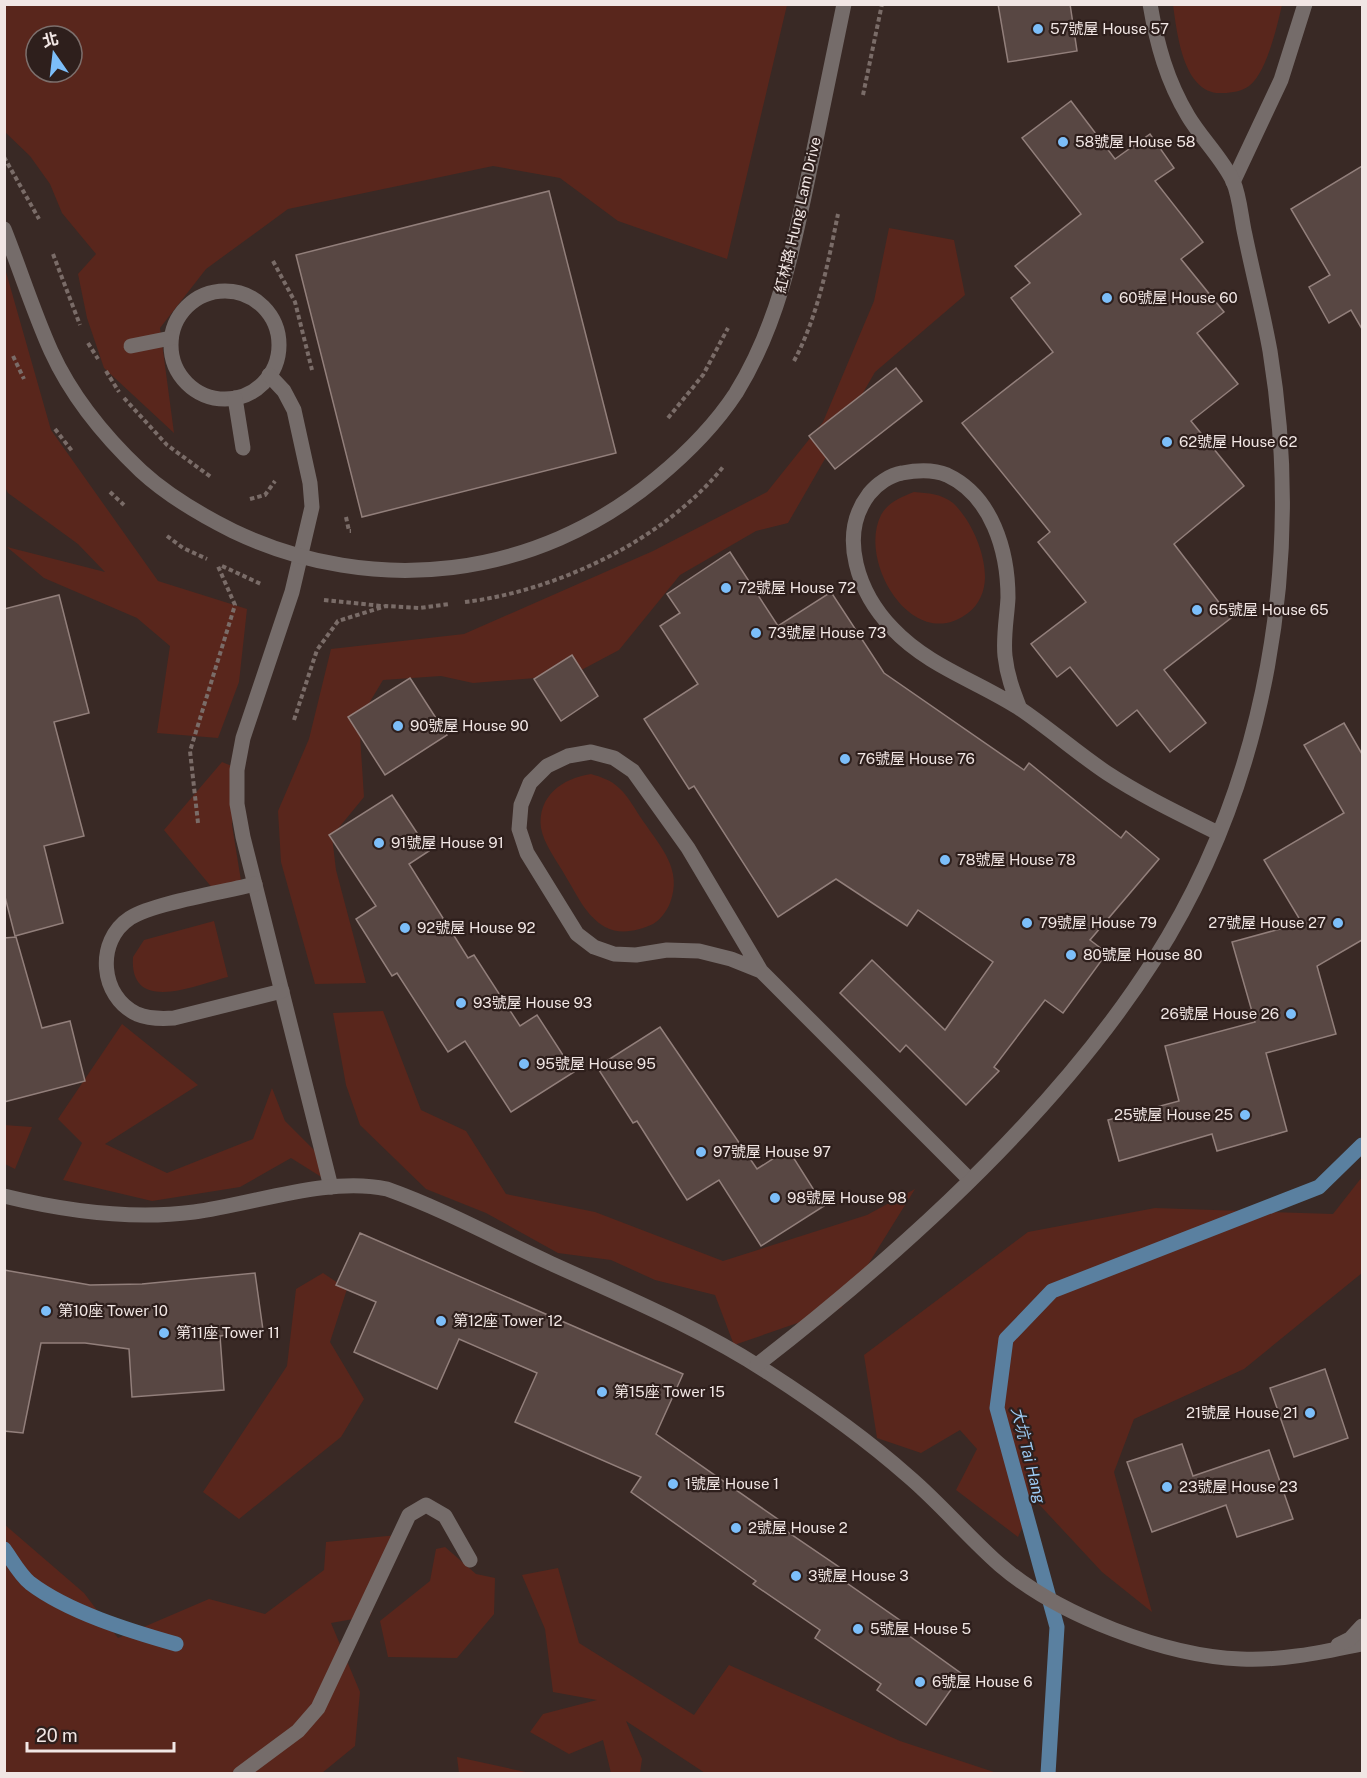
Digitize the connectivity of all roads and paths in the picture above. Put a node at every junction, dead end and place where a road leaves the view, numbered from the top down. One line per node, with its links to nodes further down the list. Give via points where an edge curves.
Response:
1 (844, 4): 22 (street, 紅林路 Hung Lam Drive, via 792,257 770,329 735,394 687,453 629,501 564,538 492,562 418,572 343,567)
2 (882, 4): 5 (path)
3 (1150, 4): 6 (street, via 1169,81)
4 (1305, 4): 6 (street, via 1281,80)
5 (861, 107)
6 (1233, 182): 27 (street, via 1270,350 1284,508 1280,586 1269,665 1250,742)
7 (839, 209): 13 (path, via 827,266 804,343)
8 (4, 229): 22 (street, 紅林路 Hung Lam Drive, via 52,353 91,417 142,472 202,516 271,549)
9 (273, 261): 15 (path, via 295,302)
10 (730, 324): 17 (path, via 703,375)
11 (171, 338): 12 (street); 14 (street, via 177,320 205,294 223,290 242,293 272,315 278,333 279,352); 16 (street, via 174,363 187,384 201,394)
12 (131, 346)
13 (793, 363)
14 (269, 375): 16 (street, via 251,392); 22 (street, via 294,410 310,483 310,521)
15 (314, 378)
16 (235, 398): 18 (street)
17 (661, 427)
18 (243, 448)
19 (728, 460): 25 (path, via 713,479 651,532 579,572 501,598 420,608 386,606 338,621 317,650)
20 (344, 509): 21 (path, via 349,531)
21 (360, 532)
22 (301, 556): 28 (street, via 243,738 237,770 241,826)
23 (217, 564): 26 (path, via 235,606 190,751)
24 (1020, 709): 24 (street, via 908,644 891,627 867,590 854,555 852,531 864,500 875,487 896,474 920,470 945,474 967,486 995,527 1008,576 1005,656); 27 (street, via 1108,774)
25 (294, 720)
26 (198, 823)
27 (1218, 833): 31 (street, via 1155,958 1110,1023 1065,1078)
28 (255, 884): 30 (street); 30 (street, via 129,919 116,932 106,968 111,987 121,1002 137,1014 155,1019 174,1018)
29 (761, 971): 29 (street, via 731,958 699,951 614,954 594,947 577,934 526,853 519,829 521,805 530,783 547,766 568,756 591,752 614,758 633,771 688,848); 31 (street)
30 (282, 991): 32 (street)
31 (970, 1180): 34 (street, via 866,1276)
32 (331, 1187): 33 (street, via 192,1212 117,1214 41,1205); 34 (street, via 368,1185 405,1196 696,1330)
33 (4, 1196)
34 (757, 1365): 38 (street, via 907,1474 1001,1565 1057,1602 1157,1646 1199,1655 1242,1660)
35 (470, 1560): 39 (street, via 445,1516 426,1505 409,1515 318,1708 298,1731)
36 (1362, 1626): 38 (street, via 1350,1639)
37 (1362, 1644): 38 (street)
38 (1327, 1651)
39 (240, 1773)

